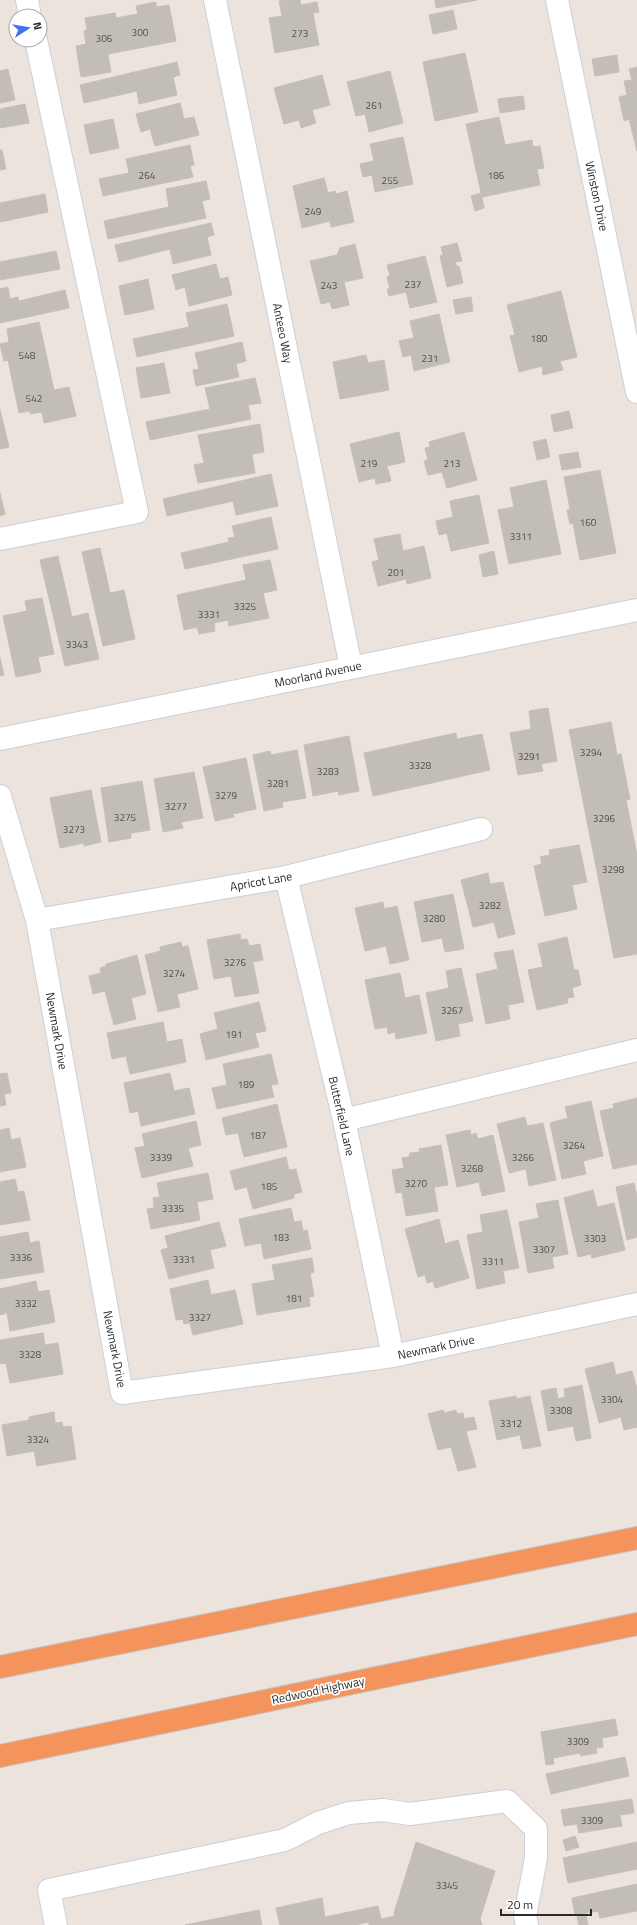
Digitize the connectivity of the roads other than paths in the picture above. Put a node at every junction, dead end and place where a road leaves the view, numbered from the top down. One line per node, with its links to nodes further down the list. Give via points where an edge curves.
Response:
1 (215, 0): 7 (street, Anteeo Way)
2 (557, 0): 4 (street, Winston Drive)
3 (38, 48): 5 (street, via 137,512)
4 (637, 392)
5 (0, 539)
6 (637, 610): 7 (street, Moorland Avenue)
7 (351, 667): 8 (street, Moorland Avenue)
8 (0, 739)
9 (0, 796): 12 (street, Newmark Drive)
10 (481, 829): 11 (street, Apricot Lane)
11 (286, 877): 12 (street, Apricot Lane); 14 (street, Butterfield Lane)
12 (37, 920): 16 (street, Newmark Drive, via 122,1392)
13 (637, 1050): 14 (street)
14 (344, 1120): 16 (street, Butterfield Lane)
15 (637, 1304): 16 (street, Newmark Drive)
16 (393, 1356)
17 (637, 1538): 19 (highway)
18 (637, 1624): 20 (highway, Redwood Highway)
19 (0, 1667)
20 (0, 1756)
21 (56, 1925): 22 (street, via 49,1890 285,1840 318,1823 349,1813 382,1810 410,1814 507,1801 536,1829 536,1858 525,1916)
22 (527, 1925)

